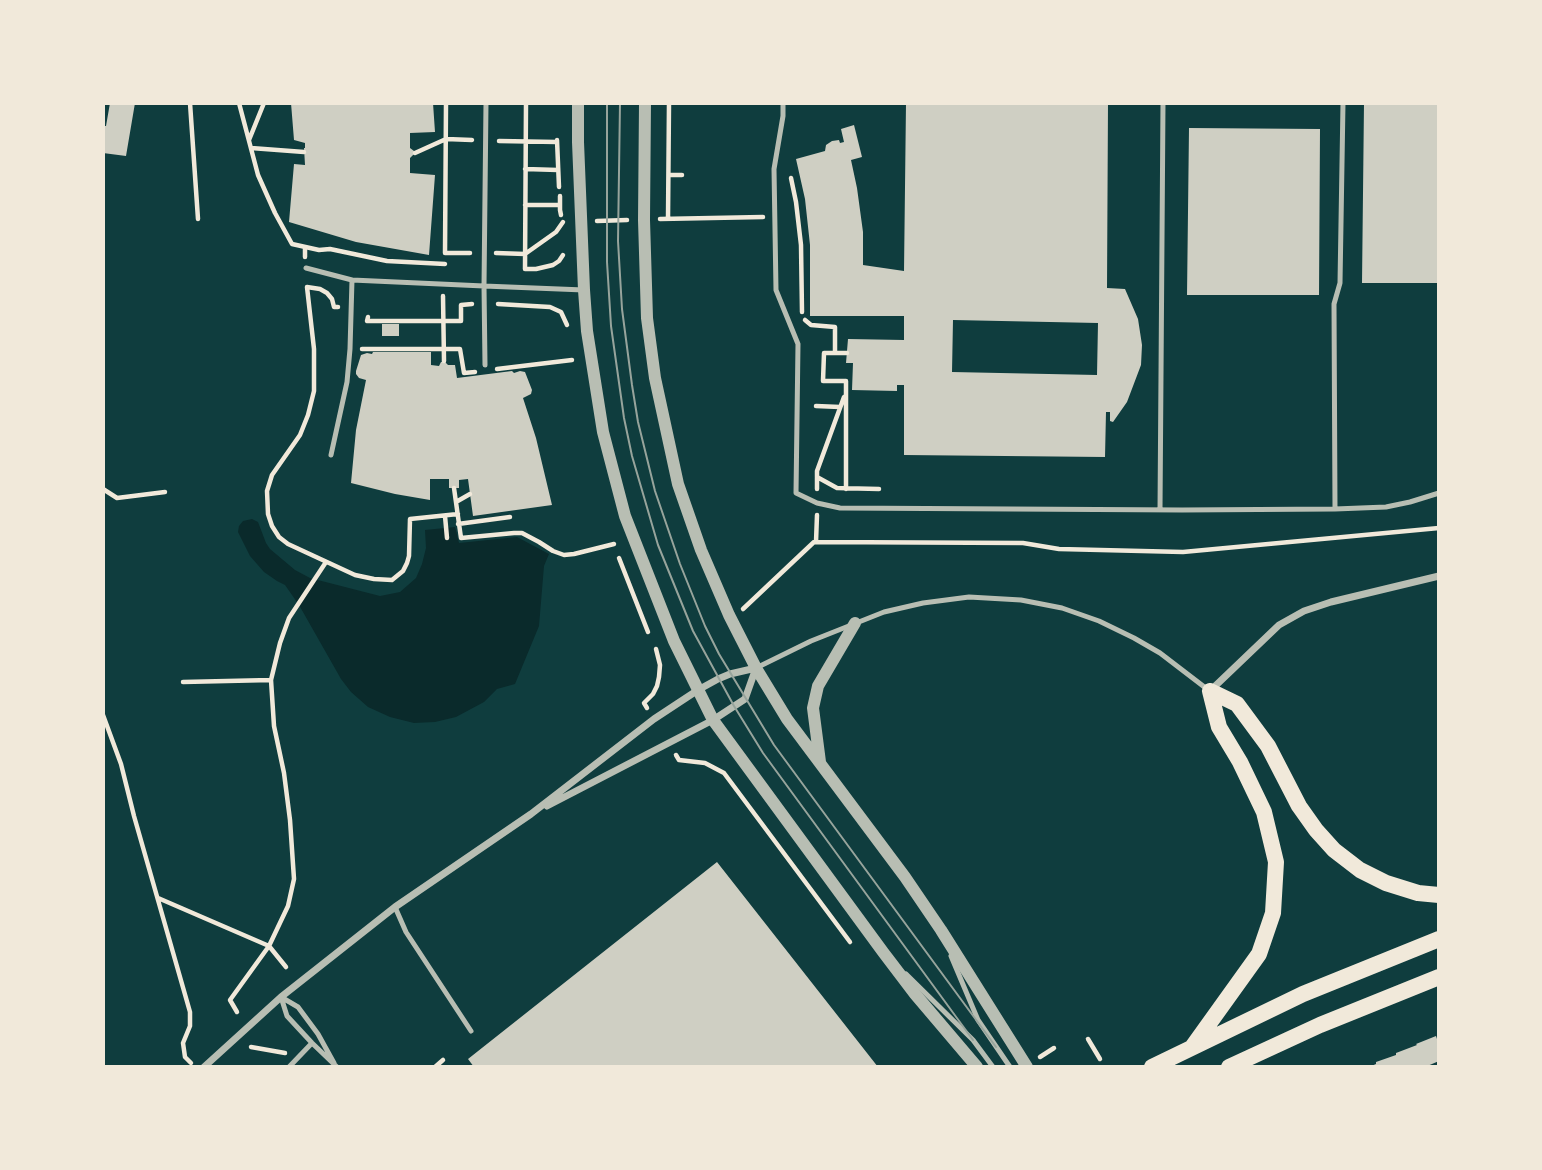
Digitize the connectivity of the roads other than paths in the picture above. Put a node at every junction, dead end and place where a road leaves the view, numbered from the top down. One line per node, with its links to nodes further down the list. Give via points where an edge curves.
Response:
1 (486, 103): 9 (lane)
2 (578, 103): 10 (street)
3 (645, 103): 18 (street, via 644,219 653,366 678,484 701,550)
4 (783, 103): 15 (lane, via 774,169 776,290 798,344 796,494 839,508)
5 (1163, 103): 15 (lane)
6 (1343, 103): 14 (lane, via 1340,283 1334,304)
7 (306, 268): 8 (lane)
8 (352, 281): 9 (lane); 12 (lane, via 347,382)
9 (484, 286): 10 (lane); 11 (lane)
10 (584, 290): 19 (street, via 603,432 625,516)
11 (485, 365)
12 (331, 455)
13 (1439, 493): 14 (lane, via 1386,507)
14 (1335, 509): 15 (lane)
15 (1160, 510)
16 (1439, 576): 20 (street, via 1304,611 1279,625)
17 (855, 623): 18 (lane); 20 (lane, via 923,603 970,597 1021,600 1099,621 1160,653); 22 (street, via 818,686 813,708)
18 (756, 668): 19 (street, via 730,674); 21 (street, via 745,699); 22 (street)
19 (698, 690): 21 (street); 23 (street)
20 (1210, 691): 24 (highway, via 1237,704 1268,746 1299,806 1334,850 1386,883); 33 (highway, via 1219,727 1264,811 1276,862 1273,913 1259,954)
21 (713, 720): 23 (street); 28 (street)
22 (821, 765): 26 (street)
23 (531, 814): 25 (street)
24 (1439, 895)
25 (395, 907): 30 (street); 31 (lane)
26 (941, 930): 39 (lane, via 978,1020); 40 (street)
27 (1439, 939): 33 (highway, via 1303,994)
28 (883, 953): 37 (street); 38 (lane, via 931,996)
29 (1439, 977): 42 (highway)
30 (281, 997): 32 (lane, via 286,1016); 34 (lane, via 298,1007); 35 (street)
31 (471, 1031)
32 (312, 1043): 34 (lane); 36 (lane)
33 (1193, 1046): 41 (highway)
34 (336, 1065)
35 (204, 1067)
36 (289, 1067)
37 (977, 1067)
38 (993, 1067)
39 (1010, 1067)
40 (1027, 1067)
41 (1152, 1067)
42 (1229, 1067)

